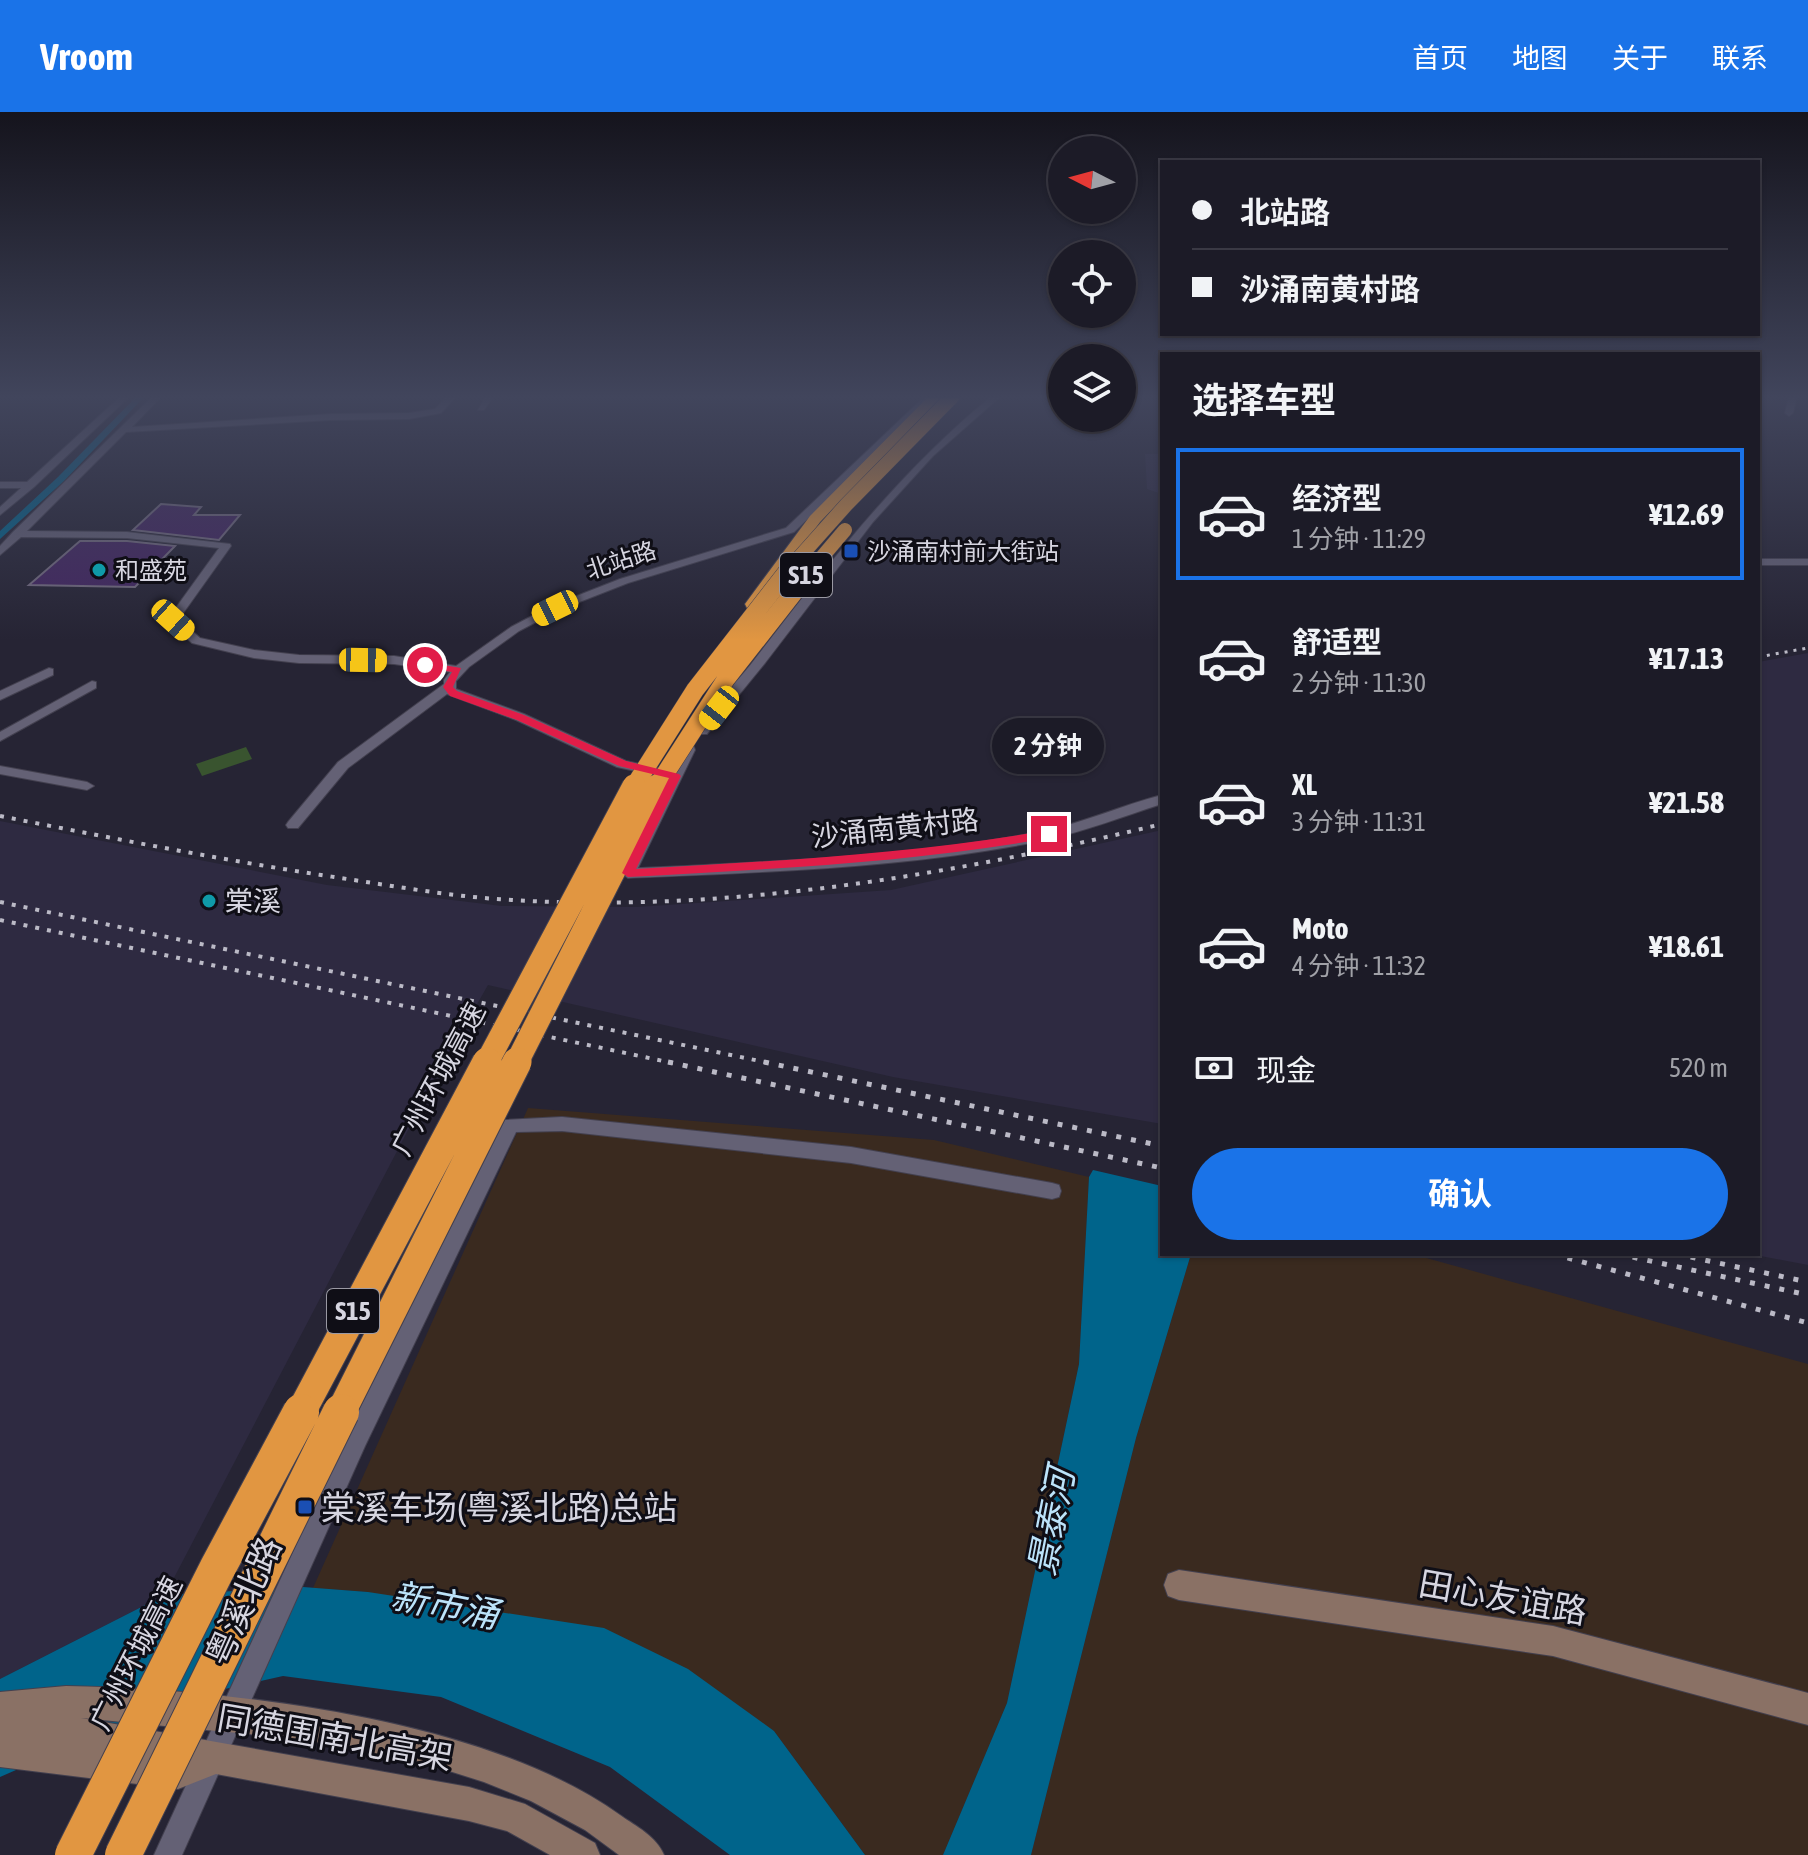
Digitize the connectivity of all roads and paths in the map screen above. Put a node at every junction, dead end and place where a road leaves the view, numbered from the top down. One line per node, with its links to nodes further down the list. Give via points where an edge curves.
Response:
1 (39, 477): 9 (street)
2 (75, 477): 11 (street)
3 (846, 477): 16 (street, 北站路, via 790,530 577,598 515,629)
4 (855, 477): 15 (highway, bridge, via 815,519)
5 (874, 477): 15 (highway, 广州环城高速 / S15, bridge)
6 (895, 477): 36 (highway, S15, bridge, via 791,592 663,774)
7 (909, 477): 23 (street, via 833,563 705,726)
8 (0, 485): 9 (street)
9 (31, 485): 10 (street)
10 (0, 512)
11 (17, 534): 12 (street); 16 (street, via 127,535 226,546 173,620 196,641 299,659 394,660)
12 (0, 552)
13 (1760, 562): 14 (street)
14 (1808, 562)
15 (721, 651): 35 (highway, 广州环城高速 / S15, bridge, via 642,771 569,905 217,1569)
16 (458, 670): 19 (street, 北站路)
17 (49, 672): 20 (street)
18 (92, 685): 21 (street)
19 (448, 687): 23 (street, via 453,694 520,717 622,764); 26 (street, via 343,765)
20 (0, 696)
21 (0, 737)
22 (0, 770): 24 (street)
23 (676, 776): 25 (street, 沙涌南黄村路, via 628,873 957,850 1049,834)
24 (87, 786)
25 (1160, 800)
26 (293, 825)
27 (1052, 1191): 31 (street, 粤溪北路, via 851,1155 562,1124 511,1125 325,1507)
28 (1179, 1585): 30 (main road, 田心友谊路, via 1553,1641)
29 (0, 1708): 31 (main road, 同德围南北高架, bridge, via 86,1701)
30 (1808, 1709)
31 (232, 1715): 34 (street, 粤溪北路); 39 (main road, 同德围南北高架, via 379,1738 499,1771 585,1811)
32 (0, 1738): 34 (main road, 同德围南北高架, bridge, via 61,1731)
33 (0, 1751): 34 (main road, bridge, via 178,1773)
34 (212, 1759): 37 (street, 粤溪北路); 38 (main road, 同德围南北高架, via 304,1771 469,1804 513,1816)
35 (73, 1855)
36 (123, 1855)
37 (168, 1855)
38 (583, 1855)
39 (647, 1855)

